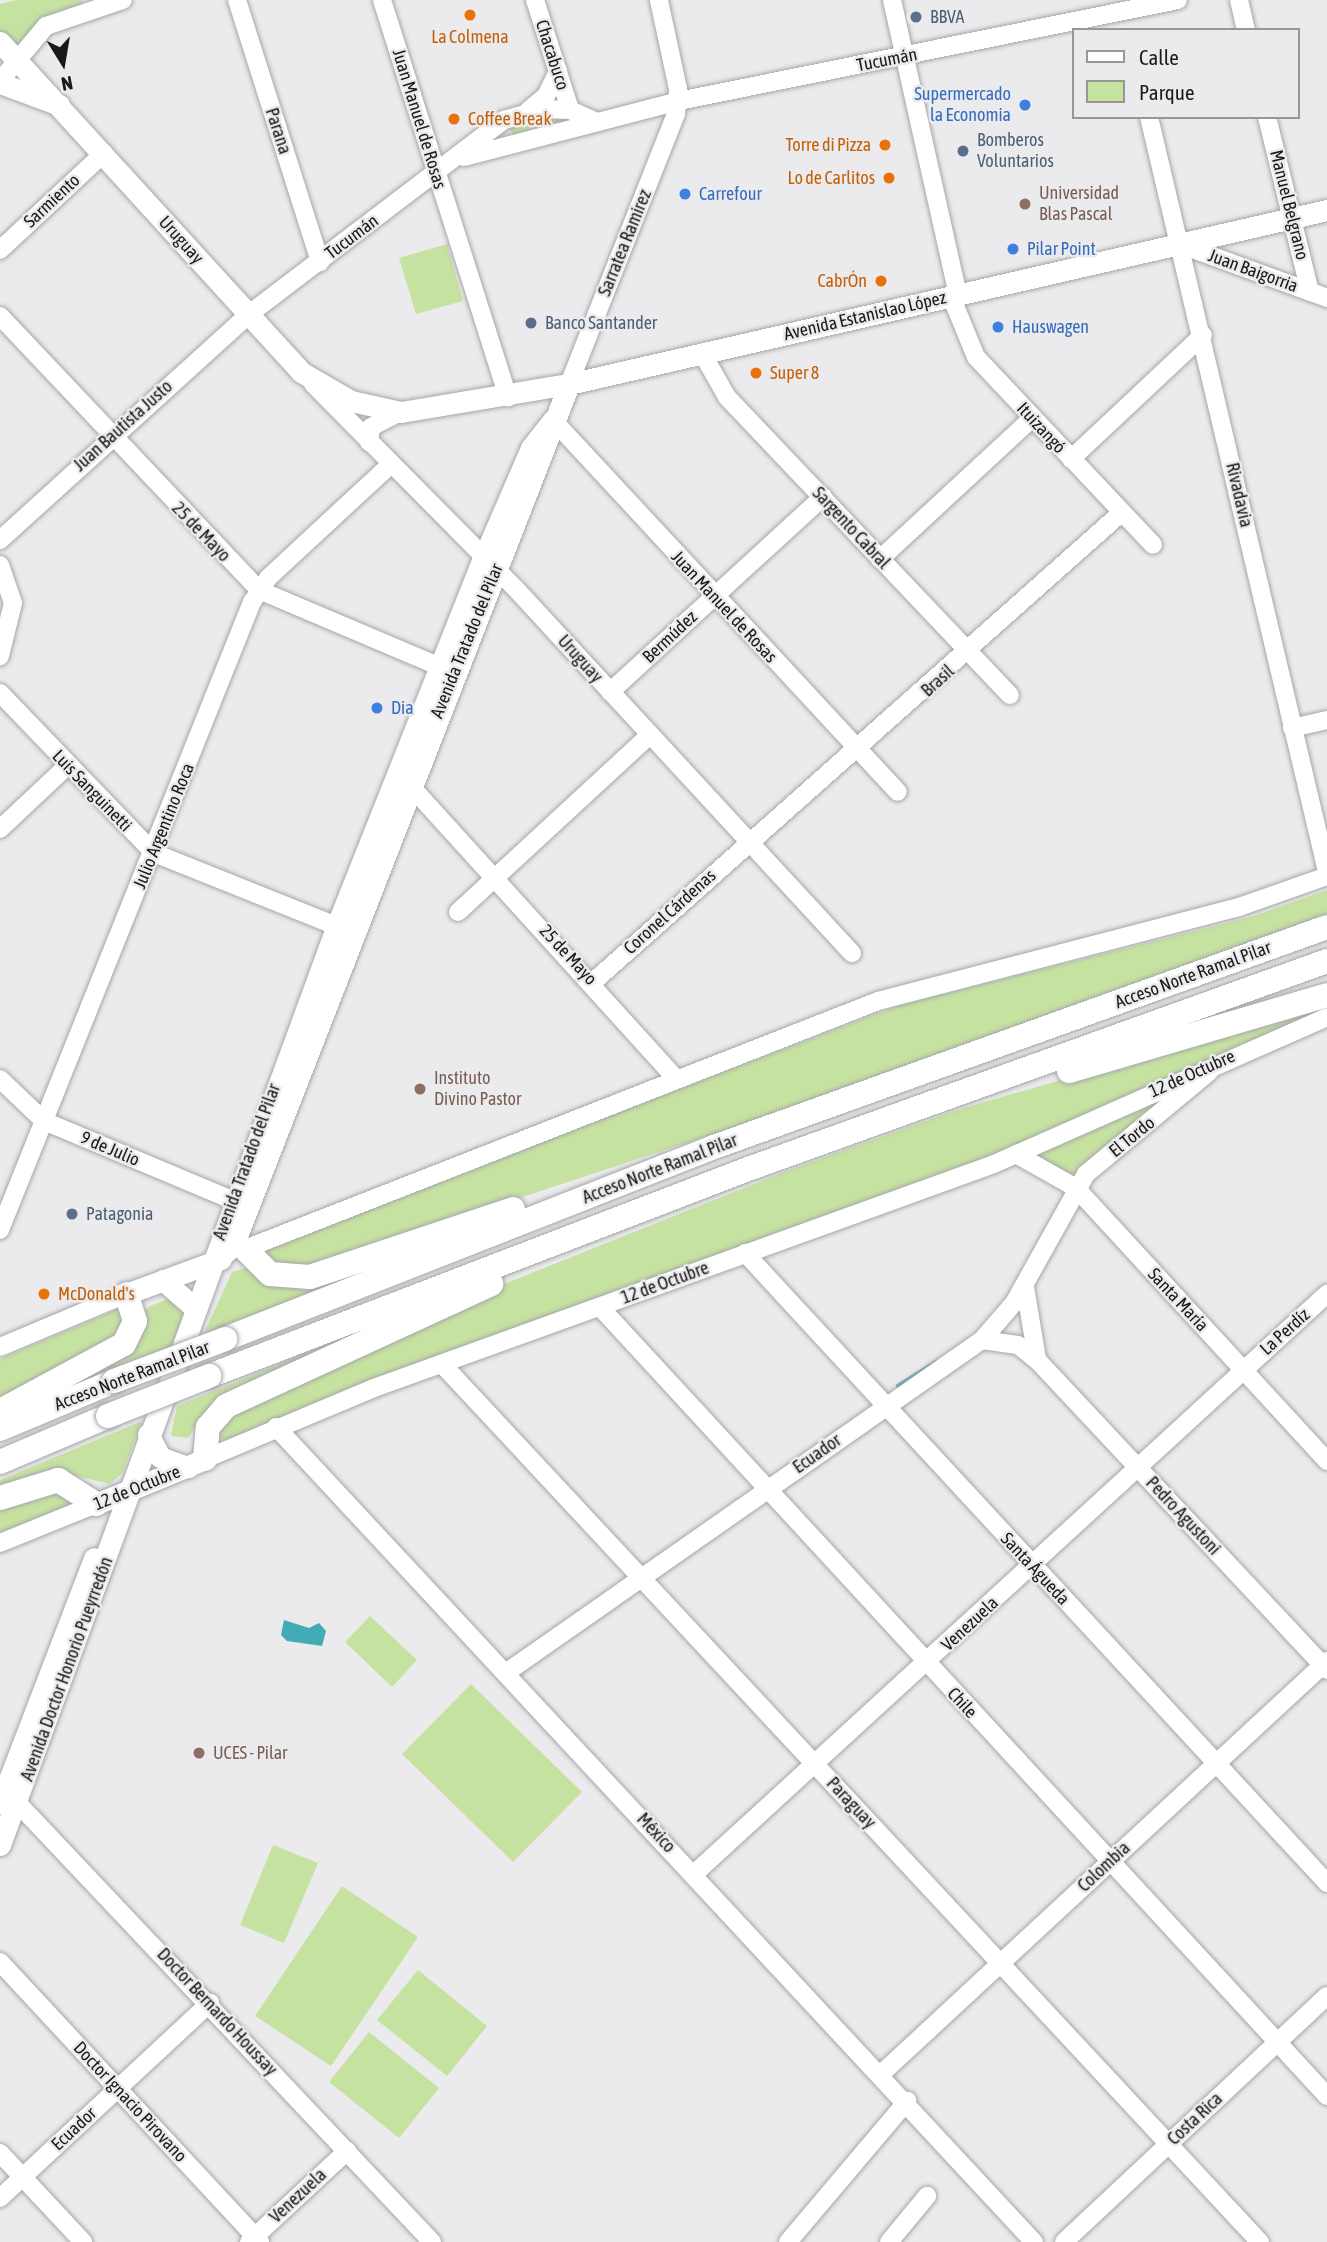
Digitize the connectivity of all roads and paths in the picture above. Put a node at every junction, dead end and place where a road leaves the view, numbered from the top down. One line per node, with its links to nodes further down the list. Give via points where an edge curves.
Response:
1 (123, 0): 14 (street, via 58,18 36,34)
2 (237, 0): 34 (street, Parana)
3 (382, 0): 29 (street, Juan Manuel de Rosas)
4 (535, 0): 15 (street, Chacabuco)
5 (659, 0): 17 (street)
6 (892, 0): 13 (street, Ituizangó)
7 (1178, 0): 9 (street, Tucumán)
8 (1239, 0): 11 (street)
9 (1122, 6): 10 (street); 13 (street, Tucumán)
10 (1128, 28)
11 (1246, 28)
12 (0, 42): 14 (main road, Uruguay)
13 (904, 57): 17 (street, Tucumán); 36 (street, Ituizangó)
14 (19, 61): 16 (street); 18 (main road, Uruguay)
15 (558, 71): 19 (street, Chacabuco); 20 (street, via 546,96)
16 (0, 82): 18 (main road)
17 (679, 102): 24 (street, Tucumán); 42 (street, Sarratea Ramirez)
18 (64, 107): 27 (main road, Uruguay)
19 (570, 110): 20 (street, Tucumán); 24 (street, Tucumán); 25 (street)
20 (528, 111): 23 (street, Tucumán)
21 (1149, 119): 32 (street, Rivadavia)
22 (1268, 119): 31 (street, Manuel Belgrano)
23 (504, 120): 26 (street); 28 (street, Tucumán)
24 (597, 122): 25 (street, Tucumán)
25 (560, 133): 26 (street, Tucumán)
26 (509, 144): 28 (street, Tucumán)
27 (104, 153): 33 (street, Sarmiento); 37 (main road, Uruguay)
28 (457, 159): 29 (street, Tucumán)
29 (435, 174): 34 (street, Tucumán); 43 (street, Juan Manuel de Rosas)
30 (1327, 210): 31 (main road, Avenida Estanislao López)
31 (1292, 217): 32 (main road, Avenida Estanislao López); 35 (street, Manuel Belgrano)
32 (1180, 244): 35 (street, Juan Baigorria); 36 (main road, Avenida Estanislao López); 39 (street, Rivadavia)
33 (0, 250)
34 (320, 262): 37 (street, Tucumán)
35 (1319, 295)
36 (955, 296): 40 (main road, Avenida Estanislao López); 45 (street, Ituizangó, via 969,348)
37 (248, 315): 41 (main road, Uruguay); 47 (street, Juan Bautista Justo)
38 (0, 316): 47 (street, 25 de Mayo)
39 (1203, 335): 49 (street); 67 (street, Rivadavia)
40 (702, 353): 42 (main road, Avenida Estanislao López); 51 (street, Sargento Cabral, via 727,397)
41 (301, 372): 44 (main road, Uruguay, via 351,401); 48 (street, Uruguay)
42 (569, 384): 43 (main road, Avenida Estanislao López); 46 (main road, Avenida Tratado del Pilar)
43 (508, 397): 44 (main road, Avenida Estanislao López)
44 (401, 412): 48 (street, via 371,427)
45 (1032, 418): 49 (street, Ituizangó); 55 (street)
46 (552, 420): 57 (main road, Avenida Tratado del Pilar, via 545,453); 59 (street, Juan Manuel de Rosas)
47 (110, 436): 53 (street, Juan Bautista Justo); 58 (street, 25 de Mayo)
48 (369, 442): 50 (street, Uruguay)
49 (1071, 459): 52 (street, Ituizangó)
50 (390, 466): 57 (street, Uruguay); 58 (street, Julio Argentino Roca)
51 (822, 497): 55 (street, Sargento Cabral); 59 (street, Bermúdez)
52 (1121, 513): 54 (street, Ituizangó); 60 (street, Brasil)
53 (0, 540)
54 (1153, 545)
55 (880, 559): 60 (street, Sargento Cabral)
56 (0, 565): 61 (street, via 13,603)
57 (488, 566): 62 (main road, Avenida Tratado del Pilar); 63 (street, Uruguay)
58 (258, 590): 62 (street, 25 de Mayo); 75 (street, Julio Argentino Roca)
59 (714, 597): 63 (street, Bermúdez); 69 (street, Juan Manuel de Rosas)
60 (969, 653): 65 (street, Sargento Cabral); 69 (street, Brasil)
61 (0, 656)
62 (447, 671): 71 (main road, Avenida Tratado del Pilar)
63 (610, 692): 68 (street, Uruguay)
64 (0, 693): 70 (street, Luis Sanguinetti)
65 (1010, 695)
66 (1327, 720): 67 (street)
67 (1292, 727): 76 (street, Rivadavia)
68 (649, 736): 74 (street, Uruguay); 77 (street)
69 (859, 751): 72 (street, Juan Manuel de Rosas); 74 (street, Brasil)
70 (67, 766): 73 (street); 75 (street, Luis Sanguinetti)
71 (401, 784): 77 (street, 25 de Mayo); 80 (main road, Avenida Tratado del Pilar)
72 (898, 792)
73 (0, 829)
74 (747, 841): 81 (street, Uruguay); 83 (street, Coronel Cárdenas)
75 (154, 853): 80 (street, Luis Sanguinetti); 92 (street, Julio Argentino Roca)
76 (1327, 874): 88 (street, via 1239,907 905,992)
77 (496, 878): 78 (street); 83 (street, 25 de Mayo)
78 (458, 912)
79 (1327, 927): 93 (highway, Acceso Norte Ramal Pilar)
80 (345, 929): 97 (main road, Avenida Tratado del Pilar); 101 (main road, Avenida Tratado del Pilar, via 233,1246)
81 (852, 953)
82 (1327, 961): 90 (highway, Acceso Norte Ramal Pilar)
83 (593, 982): 88 (street, 25 de Mayo)
84 (1327, 995): 90 (highway)
85 (1327, 1017): 86 (street, 12 de Octubre)
86 (1222, 1061): 89 (street, 12 de Octubre); 91 (street, El Tordo)
87 (0, 1079): 92 (street, 9 de Julio)
88 (676, 1079): 99 (street)
89 (1158, 1089): 91 (street); 94 (street, 12 de Octubre)
90 (943, 1101): 95 (highway, Acceso Norte Ramal Pilar)
91 (1168, 1108): 96 (street, El Tordo)
92 (44, 1121): 97 (street, 9 de Julio); 98 (street, Julio Argentino Roca)
93 (714, 1147): 99 (highway, via 322,1275 276,1276); 119 (highway, Acceso Norte Ramal Pilar, bridge)
94 (1016, 1154): 96 (street, Santa María); 100 (street, 12 de Octubre)
95 (748, 1169): 122 (highway, Acceso Norte Ramal Pilar, bridge, via 209,1376); 123 (highway, via 234,1401 211,1420)
96 (1076, 1188): 103 (street, Ecuador); 115 (street, Santa María)
97 (232, 1200): 101 (main road, Avenida Tratado del Pilar)
98 (0, 1230)
99 (245, 1249): 101 (main road)
100 (745, 1253): 106 (street, 12 de Octubre); 116 (street, Santa Águeda)
101 (215, 1261): 102 (main road); 107 (main road, Avenida Doctor Honorio Pueyrredón)
102 (163, 1280): 104 (main road); 107 (main road)
103 (1025, 1283): 108 (street, Ecuador); 109 (street, Pedro Agustoni)
104 (126, 1294): 112 (street); 117 (highway, via 135,1321 124,1344)
105 (1327, 1294): 115 (street, La Perdíz)
106 (600, 1307): 114 (street, 12 de Octubre); 126 (street, Chile)
107 (196, 1310): 120 (main road, Avenida Doctor Honorio Pueyrredón)
108 (1001, 1319): 109 (street); 110 (street, Ecuador); 111 (street)
109 (1027, 1326): 111 (street); 113 (street, Pedro Agustoni)
110 (982, 1340): 111 (street); 116 (street, Ecuador)
111 (1008, 1342): 113 (street, Pedro Agustoni)
112 (0, 1347)
113 (1039, 1362): 124 (street, Pedro Agustoni)
114 (442, 1364): 118 (street, 12 de Octubre); 131 (street, Paraguay)
115 (1243, 1370): 121 (street, Santa María); 124 (street, Venezuela)
116 (883, 1407): 126 (street, Ecuador); 130 (street, Santa Águeda)
117 (0, 1411)
118 (276, 1427): 123 (street, 12 de Octubre); 134 (street, México)
119 (0, 1429)
120 (148, 1434): 123 (main road, via 160,1457); 125 (main road, Avenida Doctor Honorio Pueyrredón)
121 (1327, 1461)
122 (0, 1462)
123 (196, 1463): 125 (main road, 12 de Octubre)
124 (1137, 1468): 130 (street, Venezuela); 133 (street, Pedro Agustoni)
125 (127, 1490): 128 (main road, 12 de Octubre); 137 (main road, Avenida Doctor Honorio Pueyrredón, via 111,1512)
126 (765, 1491): 131 (street, Ecuador); 132 (street, Chile)
127 (0, 1498): 128 (highway, via 58,1480)
128 (96, 1504): 129 (street, 12 de Octubre)
129 (0, 1542)
130 (1032, 1565): 132 (street, Venezuela); 135 (street, Santa Águeda)
131 (642, 1575): 134 (street, Ecuador); 136 (street, Paraguay)
132 (926, 1664): 136 (street, Venezuela); 139 (street, Chile)
133 (1326, 1666): 135 (street, Colombia)
134 (507, 1672): 140 (street, México)
135 (1216, 1763): 139 (street, Colombia); 141 (street, Santa Águeda)
136 (816, 1766): 140 (street, Venezuela); 143 (street, Paraguay)
137 (5, 1795): 138 (main road, Avenida Doctor Honorio Pueyrredón); 145 (street, Doctor Bernardo Houssay)
138 (0, 1845)
139 (1110, 1861): 143 (street, Colombia); 146 (street, Chile)
140 (694, 1874): 147 (street, México)
141 (1327, 1883)
142 (0, 1962): 148 (street, Doctor Ignacio Pirovano)
143 (1001, 1963): 147 (street, Colombia); 151 (street, Paraguay)
144 (1327, 1996): 146 (street, Costa Rica)
145 (210, 2003): 148 (street, Ecuador); 152 (street, Doctor Bernardo Houssay)
146 (1277, 2042): 149 (street, Chile); 151 (street, Costa Rica)
147 (881, 2074): 150 (street, México)
148 (118, 2089): 154 (street, Ecuador); 157 (street, Doctor Ignacio Pirovano)
149 (1327, 2096)
150 (907, 2101): 160 (street); 162 (street, México)
151 (1168, 2144): 163 (street, Costa Rica); 164 (street, Paraguay)
152 (347, 2151): 157 (street, Venezuela); 159 (street, Doctor Bernardo Houssay)
153 (0, 2153): 154 (street)
154 (22, 2177): 156 (street, Ecuador); 158 (street)
155 (927, 2196): 161 (street)
156 (0, 2198)
157 (255, 2240)
158 (83, 2242)
159 (432, 2242)
160 (788, 2242)
161 (889, 2242)
162 (1034, 2242)
163 (1064, 2242)
164 (1260, 2242)

